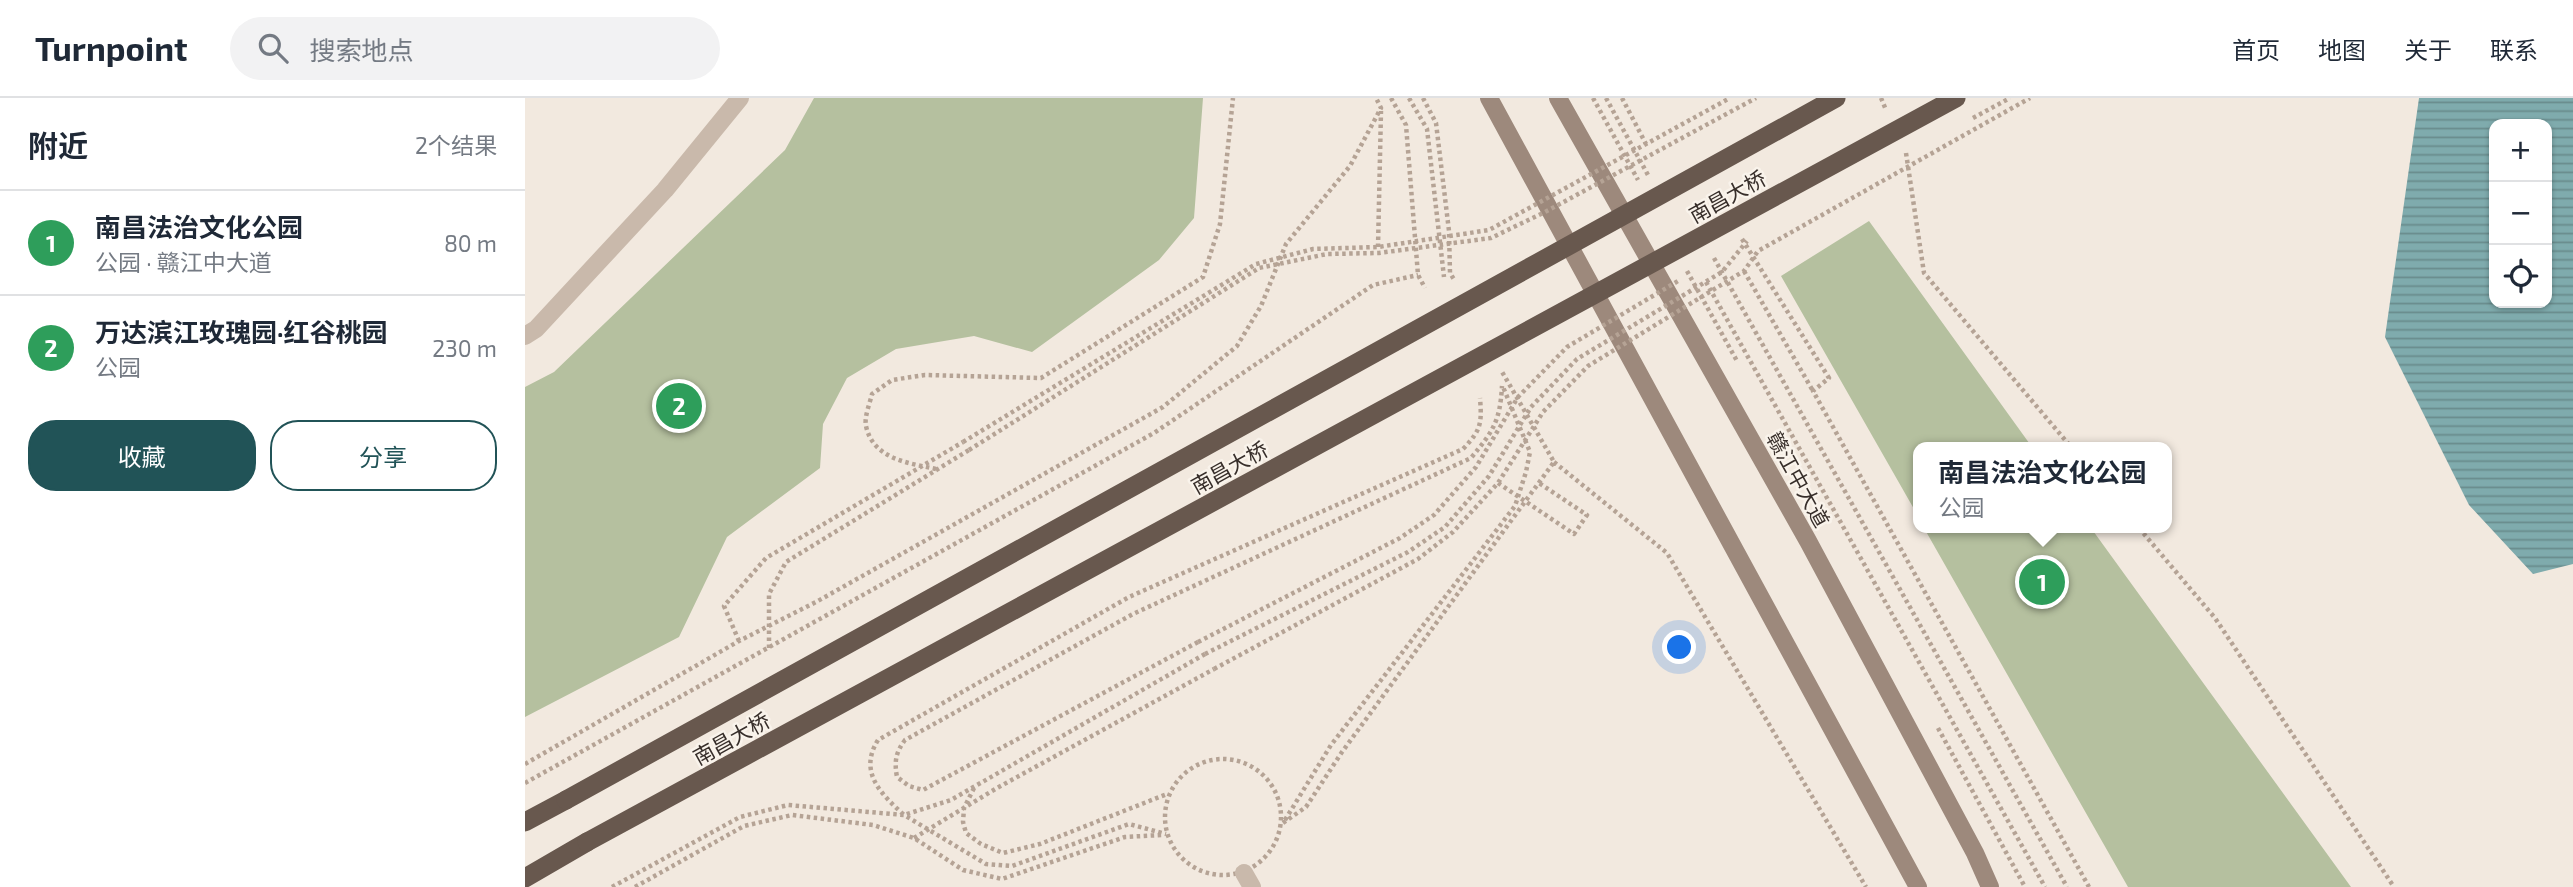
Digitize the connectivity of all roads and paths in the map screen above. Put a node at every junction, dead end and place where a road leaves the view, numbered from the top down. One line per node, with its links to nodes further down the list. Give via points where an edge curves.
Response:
1 (740, 98): 40 (street, via 665,190 536,329)
2 (1233, 98): 46 (path, via 1220,224 1203,276 1041,378 925,375 892,380 873,394 865,425 875,447 895,460)
3 (1375, 98): 18 (path)
4 (1391, 98): 33 (path, via 1406,125)
5 (1409, 98): 34 (path, via 1427,129)
6 (1423, 98): 37 (path, via 1436,123 1450,273)
7 (1489, 98): 70 (main road)
8 (1558, 98): 71 (main road, 赣江中大道, via 1808,541)
9 (1606, 98): 25 (path)
10 (1622, 98): 21 (path)
11 (1730, 98): 21 (path, bridge)
12 (1756, 98): 47 (path, bridge, via 1492,238 1379,253 1327,254 1259,268)
13 (1836, 98): 60 (highway, 南昌大桥, bridge)
14 (1881, 98): 19 (path)
15 (1956, 98): 65 (highway, 南昌大桥, bridge)
16 (2010, 98): 20 (path, bridge)
17 (2030, 98): 30 (path, bridge, via 1758,251)
18 (1381, 108): 28 (path); 51 (path, via 1350,166 1286,244 1261,306 1237,346 1163,407)
19 (1892, 121)
20 (1962, 124)
21 (1646, 144): 28 (path, bridge, via 1489,230)
22 (1903, 145): 44 (path, via 1924,273)
23 (1914, 150): 24 (path)
24 (1902, 156)
25 (1653, 183)
26 (1738, 232): 42 (path, via 1829,378)
27 (1758, 234): 32 (path, bridge, via 1746,241)
28 (1378, 247): 46 (path, bridge, via 1313,249 1256,264)
29 (1703, 265): 32 (path, via 1714,258)
30 (1744, 271): 35 (path, bridge); 42 (path)
31 (1692, 272): 61 (path, bridge, via 1567,347 1518,397 1476,467 1434,515 1400,538 922,790 897,777 894,764 905,740 1133,614 1471,458 1494,430 1503,386 1530,452 1515,506 1331,745)
32 (1722, 272): 35 (path, bridge); 36 (path, bridge)
33 (1418, 275): 38 (path); 53 (path, via 1373,285 1154,433)
34 (1444, 277)
35 (1727, 281): 39 (path, bridge); 73 (path)
36 (1706, 282): 39 (path, bridge); 56 (path, bridge, via 1577,359 1531,407 1489,476 1444,527 1408,552 1205,654)
37 (1456, 284)
38 (1425, 288)
39 (1711, 291): 48 (path, bridge, via 1588,366 1543,412); 72 (path)
40 (525, 335)
41 (1499, 366): 45 (path)
42 (1813, 391): 74 (path)
43 (1480, 398): 59 (path, via 1482,421 1463,449 1129,597 878,740 871,750 871,772 881,794)
44 (2067, 442)
45 (1554, 462): 49 (path); 69 (path, via 1667,553)
46 (923, 466): 47 (path); 52 (path, via 766,558 724,606)
47 (936, 469): 51 (path, via 786,562 769,594)
48 (1499, 482): 49 (path, bridge, via 1574,534 1587,515); 58 (path, bridge, via 1453,532 1419,559)
49 (1539, 482): 61 (path, via 1306,807)
50 (2143, 533): 75 (path, via 2215,618)
51 (769, 626): 52 (path); 53 (path)
52 (739, 641): 54 (path)
53 (769, 648): 55 (path)
54 (525, 764)
55 (525, 783)
56 (975, 786): 58 (path); 59 (path, via 951,800)
57 (1168, 794): 58 (path, via 1040,844 1003,853 966,833); 61 (path, via 1189,768 1221,757 1253,765 1276,790); 63 (path, via 1163,814)
58 (964, 808): 62 (path)
59 (904, 815): 62 (path); 67 (path, via 788,805 740,817)
60 (525, 822)
61 (1283, 823): 66 (path, via 1270,853)
62 (929, 829): 63 (path, via 986,864 1012,866 1129,824); 64 (path)
63 (1166, 834): 64 (path, via 1125,837 1002,879 963,870); 66 (path, via 1184,862 1212,876)
64 (913, 838): 68 (path, via 873,825 793,816 744,826)
65 (525, 878)
66 (1248, 880)
67 (613, 887)
68 (635, 887)
69 (1866, 887)
70 (1918, 887)
71 (1990, 887)
72 (2045, 887)
73 (2067, 887)
74 (2089, 887)
75 (2394, 887)

